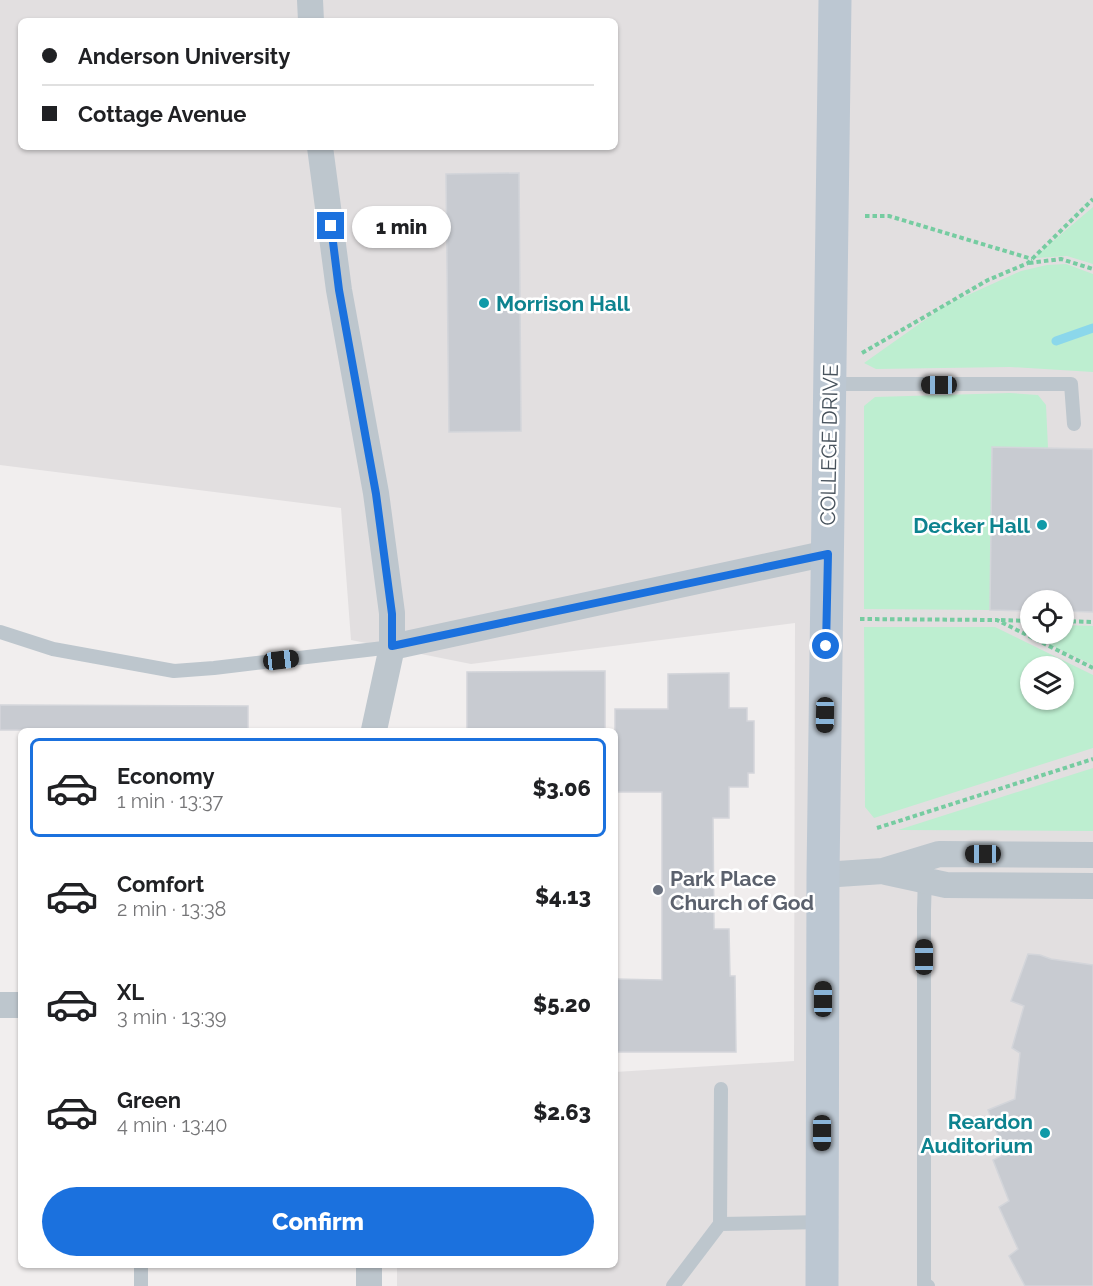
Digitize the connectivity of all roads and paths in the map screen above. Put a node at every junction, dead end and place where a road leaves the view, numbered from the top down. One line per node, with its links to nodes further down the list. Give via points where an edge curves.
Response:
1 (310, 0): 3 (street)
2 (836, 0): 11 (street, COLLEGE DRIVE)
3 (311, 18)
4 (320, 150): 20 (street, via 339,290 376,494 392,614)
5 (1093, 199): 7 (path)
6 (861, 216): 7 (path, via 889,216)
7 (1032, 259): 8 (path)
8 (1028, 263): 9 (path, via 1061,259); 10 (path, via 988,280)
9 (1093, 269)
10 (861, 354)
11 (830, 384): 12 (lane, via 1071,384); 13 (street, COLLEGE DRIVE)
12 (1074, 424)
13 (828, 554): 20 (street); 27 (street, COLLEGE DRIVE)
14 (861, 619): 15 (path)
15 (998, 620): 16 (path); 21 (path)
16 (1020, 621)
17 (1074, 621): 18 (path)
18 (1093, 622)
19 (0, 633): 20 (lane, via 53,649 174,671)
20 (392, 646): 22 (street)
21 (1093, 668)
22 (374, 728)
23 (1093, 759): 24 (path)
24 (877, 828)
25 (1093, 855): 26 (street, via 939,854)
26 (925, 869): 27 (street); 28 (street, via 946,885); 40 (lane, via 924,1284)
27 (823, 875): 32 (street, COLLEGE DRIVE)
28 (1093, 886)
29 (0, 1005): 30 (street)
30 (18, 1005)
31 (721, 1089): 33 (lane)
32 (822, 1222): 33 (lane); 39 (street, COLLEGE DRIVE)
33 (720, 1224): 38 (lane)
34 (141, 1268): 36 (lane)
35 (369, 1268): 37 (street)
36 (141, 1286)
37 (369, 1286)
38 (673, 1286)
39 (822, 1286)
40 (928, 1286)

